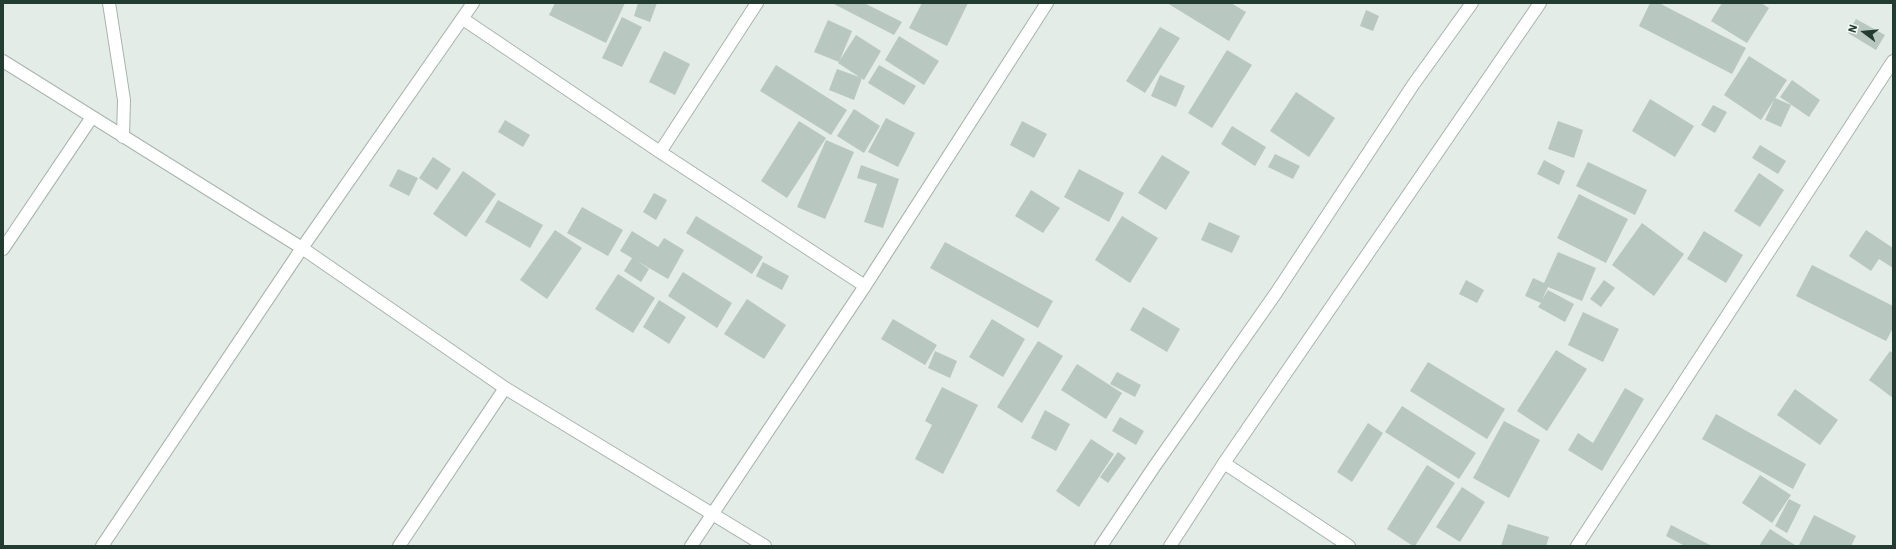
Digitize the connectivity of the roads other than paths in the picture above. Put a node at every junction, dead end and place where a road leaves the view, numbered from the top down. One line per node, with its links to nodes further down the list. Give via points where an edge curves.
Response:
1 (109, 3): 11 (street, via 124,100)
2 (757, 3): 12 (street)
3 (1047, 3): 15 (street)
4 (1472, 3): 23 (street, via 1413,85 1276,293)
5 (1540, 3): 17 (street)
6 (468, 4): 7 (street)
7 (463, 19): 12 (street); 13 (street)
8 (3, 61): 10 (street)
9 (1893, 61): 26 (street)
10 (92, 117): 11 (street); 14 (street)
11 (123, 137): 13 (street)
12 (660, 152): 15 (street)
13 (302, 248): 16 (street); 19 (street)
14 (3, 249)
15 (865, 286): 18 (street)
16 (505, 388): 18 (street); 20 (street)
17 (1224, 463): 24 (street); 25 (street)
18 (712, 513): 21 (street); 22 (street)
19 (102, 546)
20 (399, 546)
21 (691, 546)
22 (765, 546)
23 (1101, 546)
24 (1170, 546)
25 (1349, 546)
26 (1577, 546)

